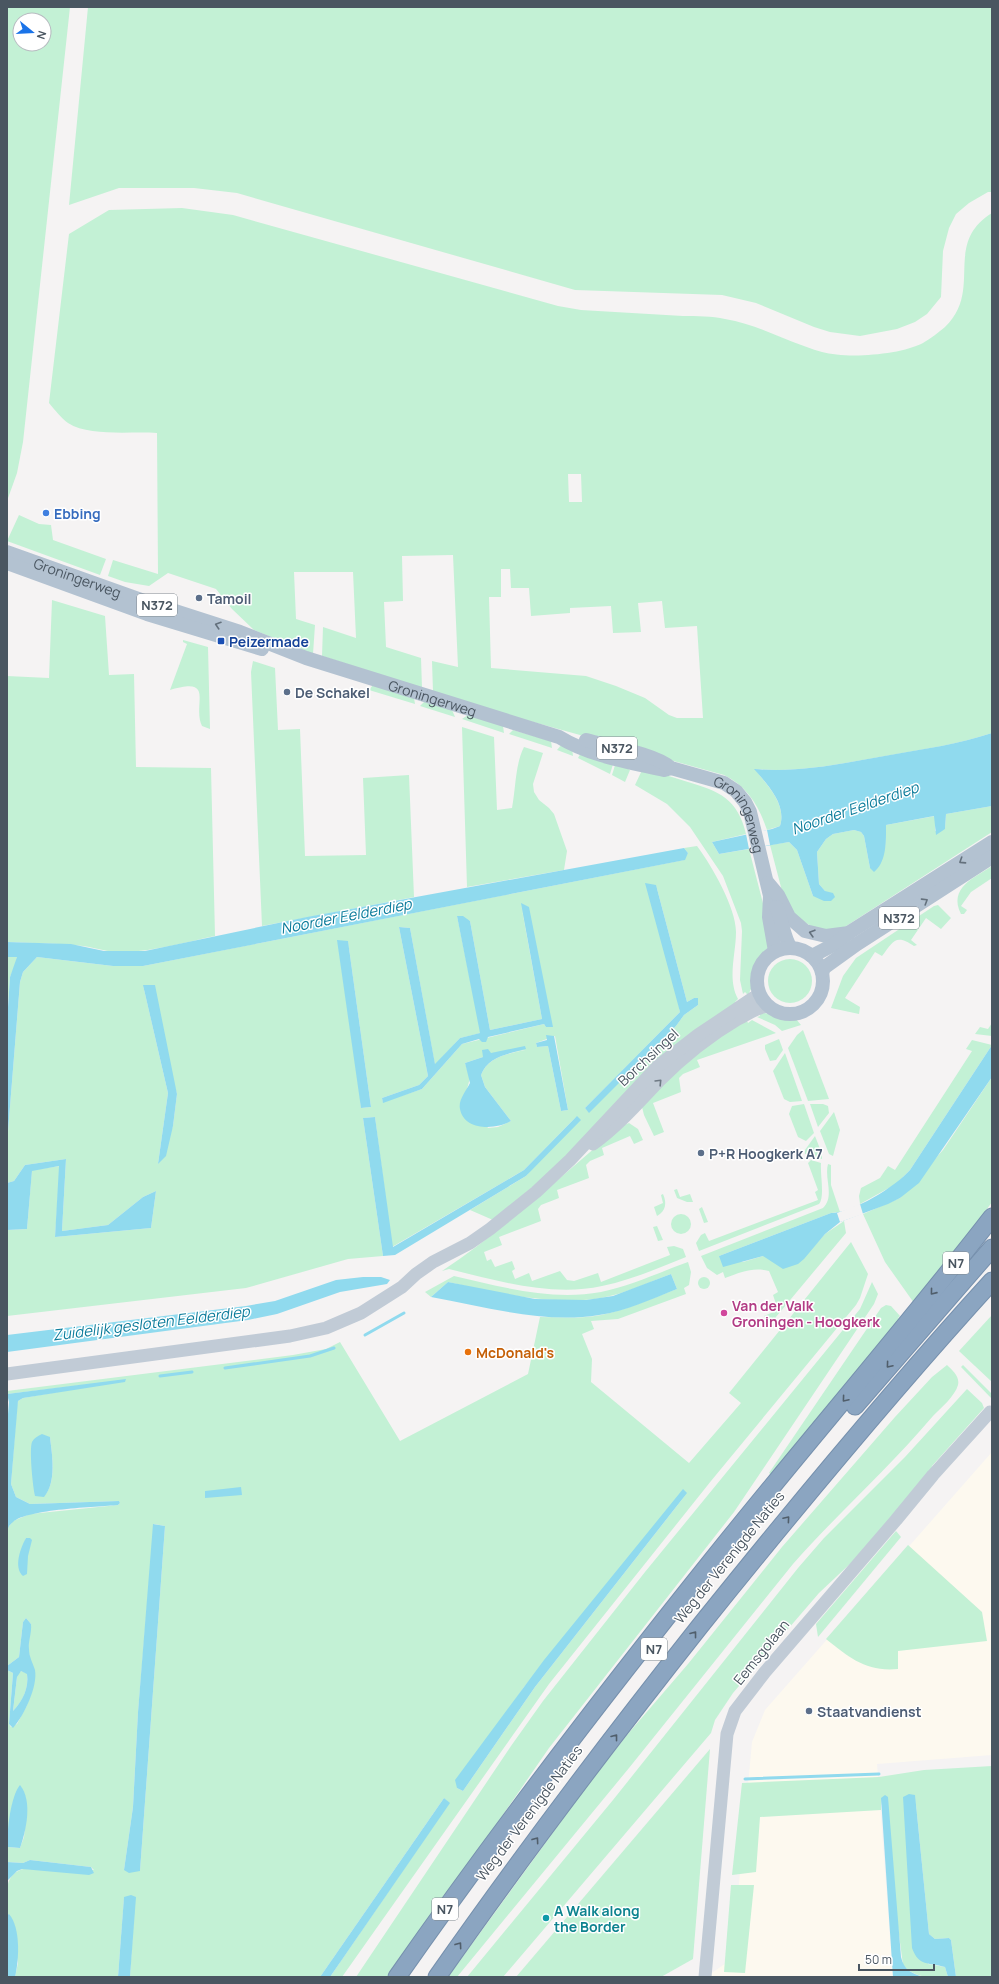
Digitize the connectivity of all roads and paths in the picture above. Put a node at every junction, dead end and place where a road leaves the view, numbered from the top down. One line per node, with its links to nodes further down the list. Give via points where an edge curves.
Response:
1 (7, 552): 3 (main road, Groningerweg / N372, one-way to 1, via 240,632)
2 (7, 563): 3 (main road, Groningerweg / N372, via 146,614 286,655)
3 (306, 658): 6 (main road, Groningerweg / N372, via 559,737 578,747 664,770 672,768 733,788 747,806)
4 (992, 842): 8 (main road, N372, one-way to 8)
5 (992, 857): 12 (main road, N372, one-way to 5, via 825,967 857,944)
6 (766, 881): 7 (main road, Groningerweg / N372); 8 (main road, N372, one-way to 6, via 826,936 805,931 789,917 778,895)
7 (770, 896): 9 (main road, Groningerweg / N372, via 780,915); 10 (main road, Groningerweg / N372, via 769,917)
8 (850, 932): 11 (main road, N372, via 835,944)
9 (791, 948): 10 (main road); 11 (main road, via 802,950)
10 (775, 951): 13 (main road, via 766,958 759,970)
11 (812, 956): 12 (main road)
12 (822, 972): 14 (main road, via 823,984 820,994 808,1009 789,1014 778,1012)
13 (759, 992): 14 (main road); 15 (main road, Borchsingel, via 658,1066)
14 (768, 1006): 15 (main road, Borchsingel, one-way to 14, via 624,1118 693,1050 732,1023 762,1006)
15 (570, 1160): 23 (main road, Borchsingel, via 513,1212 470,1243 433,1262 402,1287 361,1313 339,1323 290,1336)
16 (992, 1217): 20 (highway, N7, one-way to 20)
17 (992, 1248): 20 (highway, Weg der Verenigde Naties / N7)
18 (992, 1281): 21 (highway, Weg der Verenigde Naties / N7)
19 (992, 1295): 21 (highway, N7)
20 (924, 1314): 22 (highway, Weg der Verenigde Naties / N7)
21 (949, 1329): 27 (highway, Weg der Verenigde Naties / N7, one-way to 21, via 572,1792 672,1662 762,1549)
22 (910, 1330): 25 (highway, N7, one-way to 25, via 714,1558 494,1842); 26 (highway, Weg der Verenigde Naties / N7, one-way to 26, via 659,1642 517,1829)
23 (7, 1374)
24 (990, 1412): 28 (main road, Eemsgolaan, via 800,1629 735,1711 727,1734)
25 (397, 1977)
26 (410, 1977)
27 (437, 1977)
28 (705, 1977)

